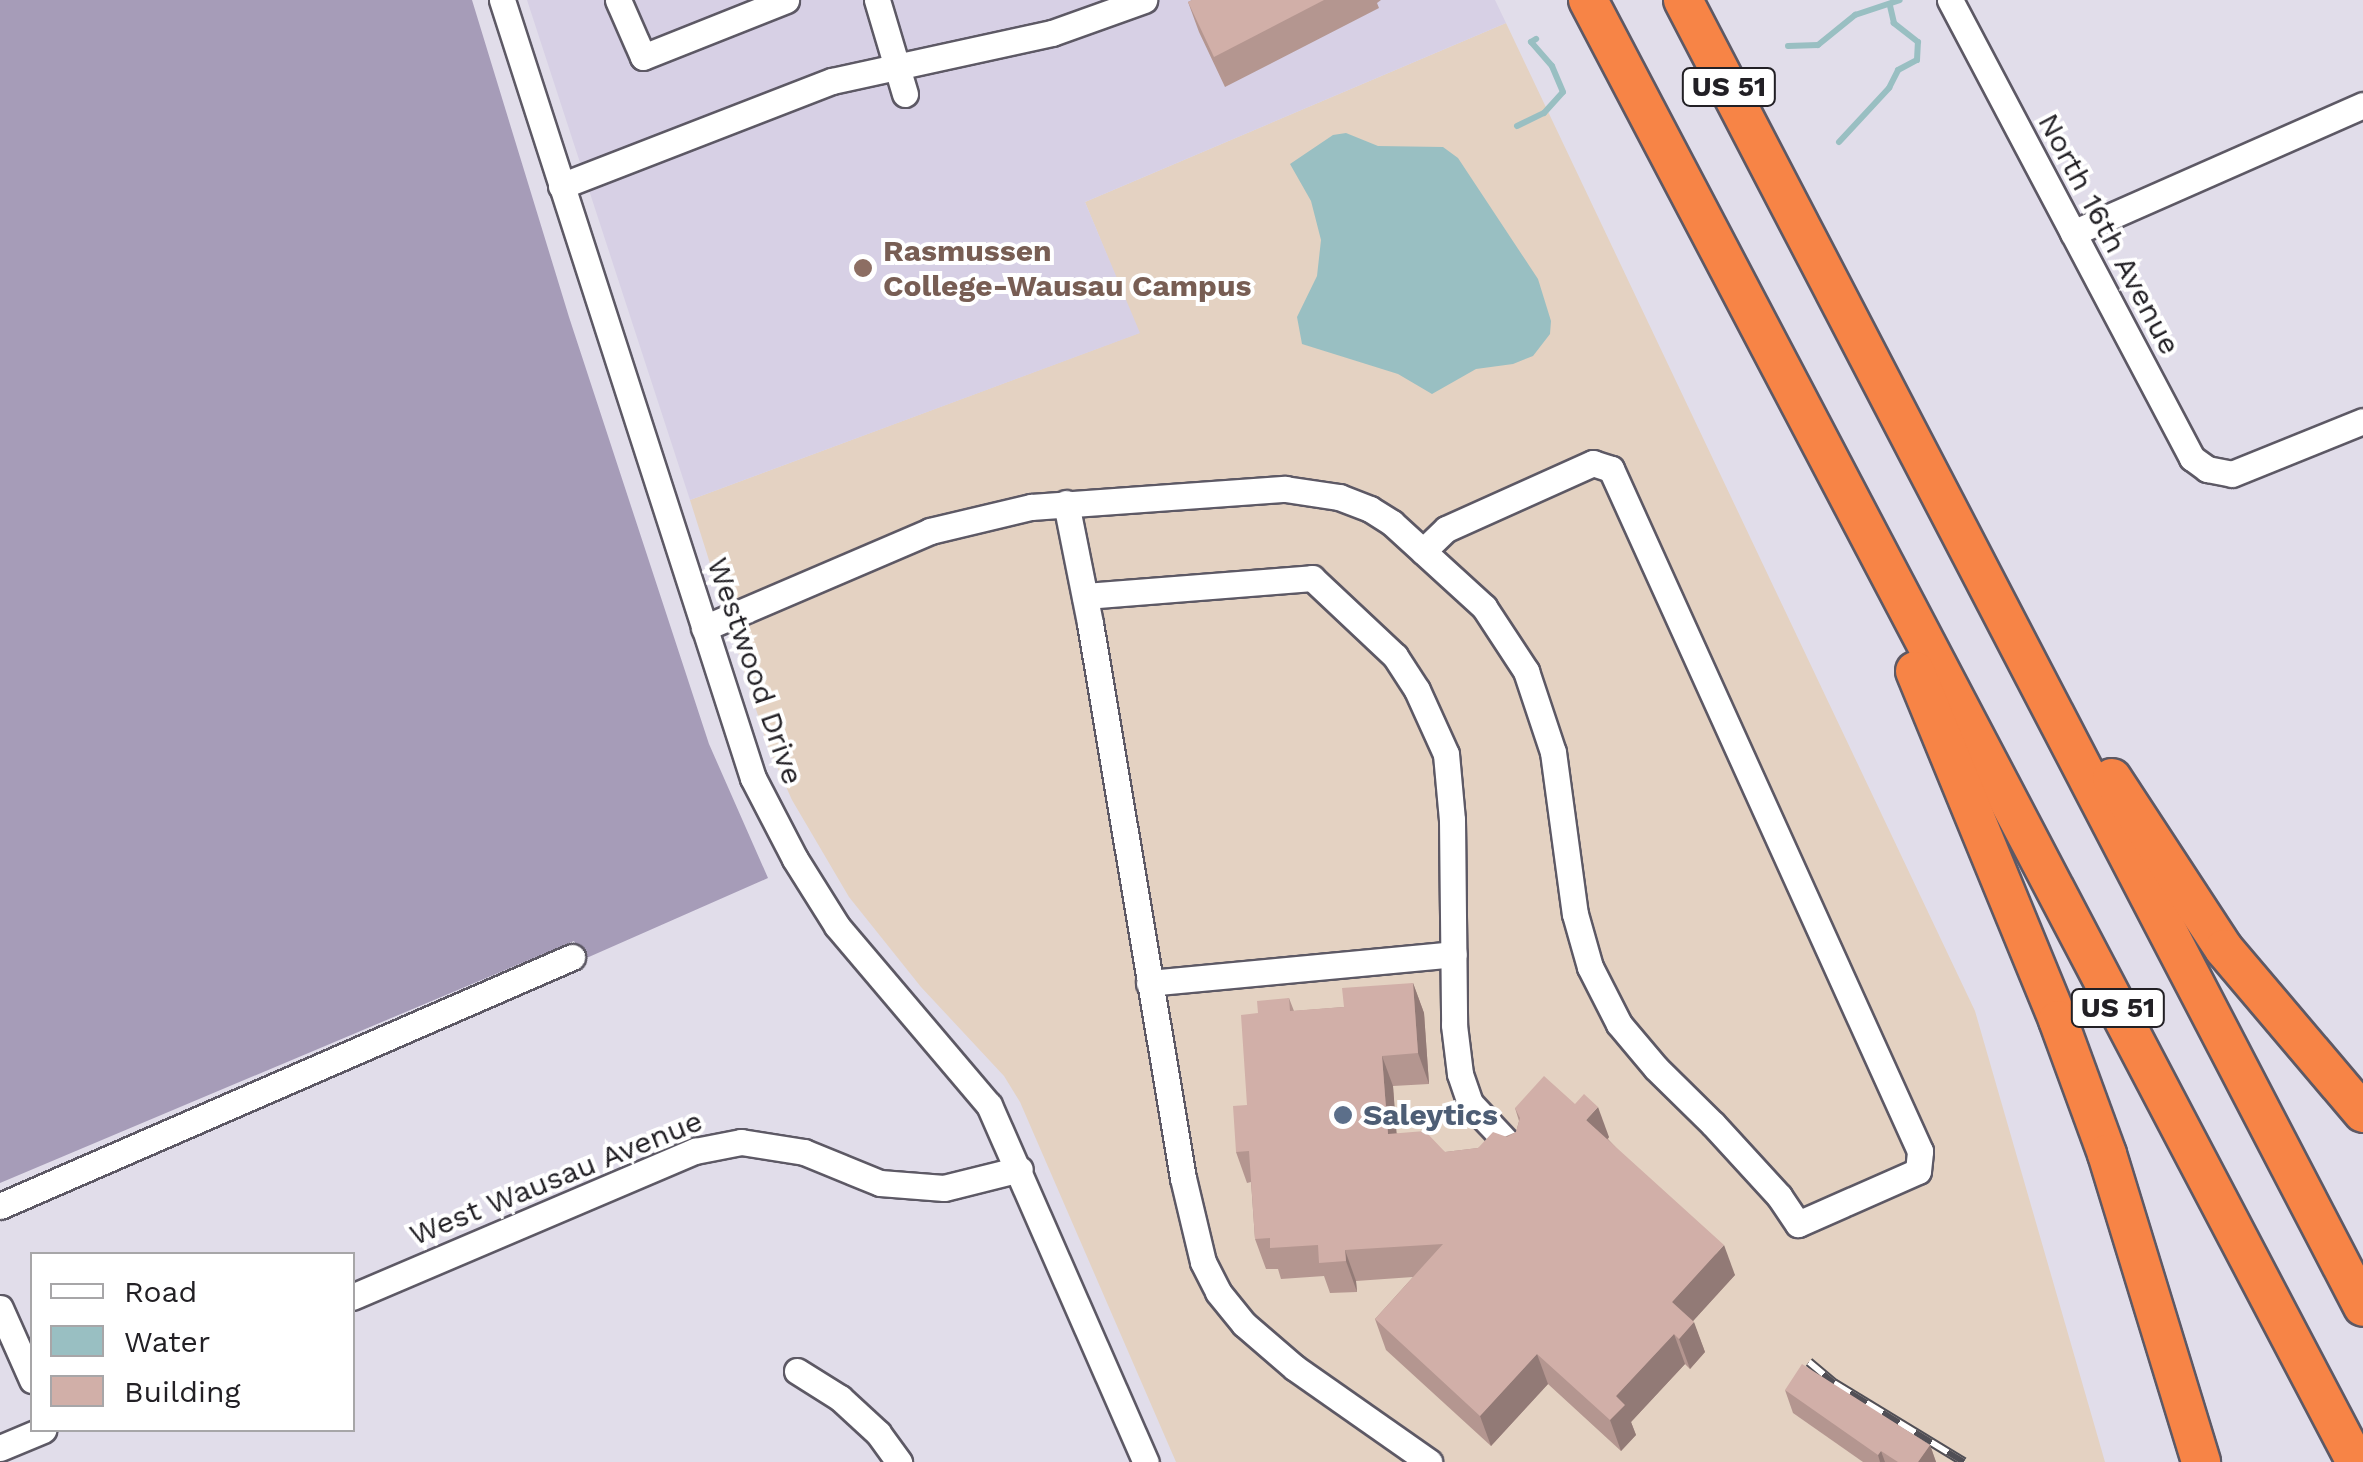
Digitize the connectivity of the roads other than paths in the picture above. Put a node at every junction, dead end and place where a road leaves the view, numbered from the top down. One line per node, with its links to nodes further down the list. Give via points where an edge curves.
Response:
1 (502, 0): 12 (street, Westwood Drive)
2 (618, 0): 3 (street, via 643,57)
3 (786, 0)
4 (876, 0): 9 (street)
5 (1144, 0): 9 (street, via 1052,33)
6 (1588, 0): 18 (highway, US 51)
7 (1683, 0): 16 (highway, US 51)
8 (1950, 0): 13 (street, North 16th Avenue)
9 (897, 65): 10 (street); 12 (street, via 769,102)
10 (905, 94)
11 (2363, 104): 13 (street)
12 (561, 186): 20 (street, Westwood Drive)
13 (2073, 233): 14 (street, North 16th Avenue, via 2192,458 2207,470 2232,474)
14 (2363, 421)
15 (1066, 503): 17 (street, via 1310,490 1370,509); 19 (street); 20 (street, via 930,531)
16 (1963, 532): 24 (highway, via 2172,875 2260,994); 29 (highway, US 51)
17 (1423, 551): 17 (street, via 1484,606 1526,671 1552,752 1575,914 1590,967 1620,1024 1798,1224 1918,1171 1920,1152 1611,469 1594,463 1446,529)
18 (1877, 554): 38 (highway, via 1906,648 2107,1154); 39 (highway, US 51)
19 (1085, 596): 21 (street, via 1312,578 1395,656 1446,754); 23 (street)
20 (704, 628): 26 (street, Westwood Drive, via 754,778 794,858 864,962 977,1086)
21 (1454, 954): 23 (street); 25 (street, via 1454,1025 1465,1091 1488,1126)
22 (572, 957): 27 (street)
23 (1149, 982): 37 (street, via 1183,1178 1203,1262 1218,1292 1295,1368)
24 (2363, 1113)
25 (1515, 1150)
26 (1020, 1169): 28 (street, West Wausau Avenue, via 944,1188 880,1183 804,1152 741,1142 695,1152); 36 (street, Westwood Drive)
27 (0, 1206)
28 (355, 1296)
29 (2363, 1307)
30 (0, 1308): 32 (street)
31 (797, 1372): 35 (street, via 840,1398)
32 (30, 1376)
33 (39, 1432): 34 (street)
34 (0, 1448)
35 (900, 1462)
36 (1146, 1462)
37 (1428, 1462)
38 (2201, 1462)
39 (2356, 1462)

